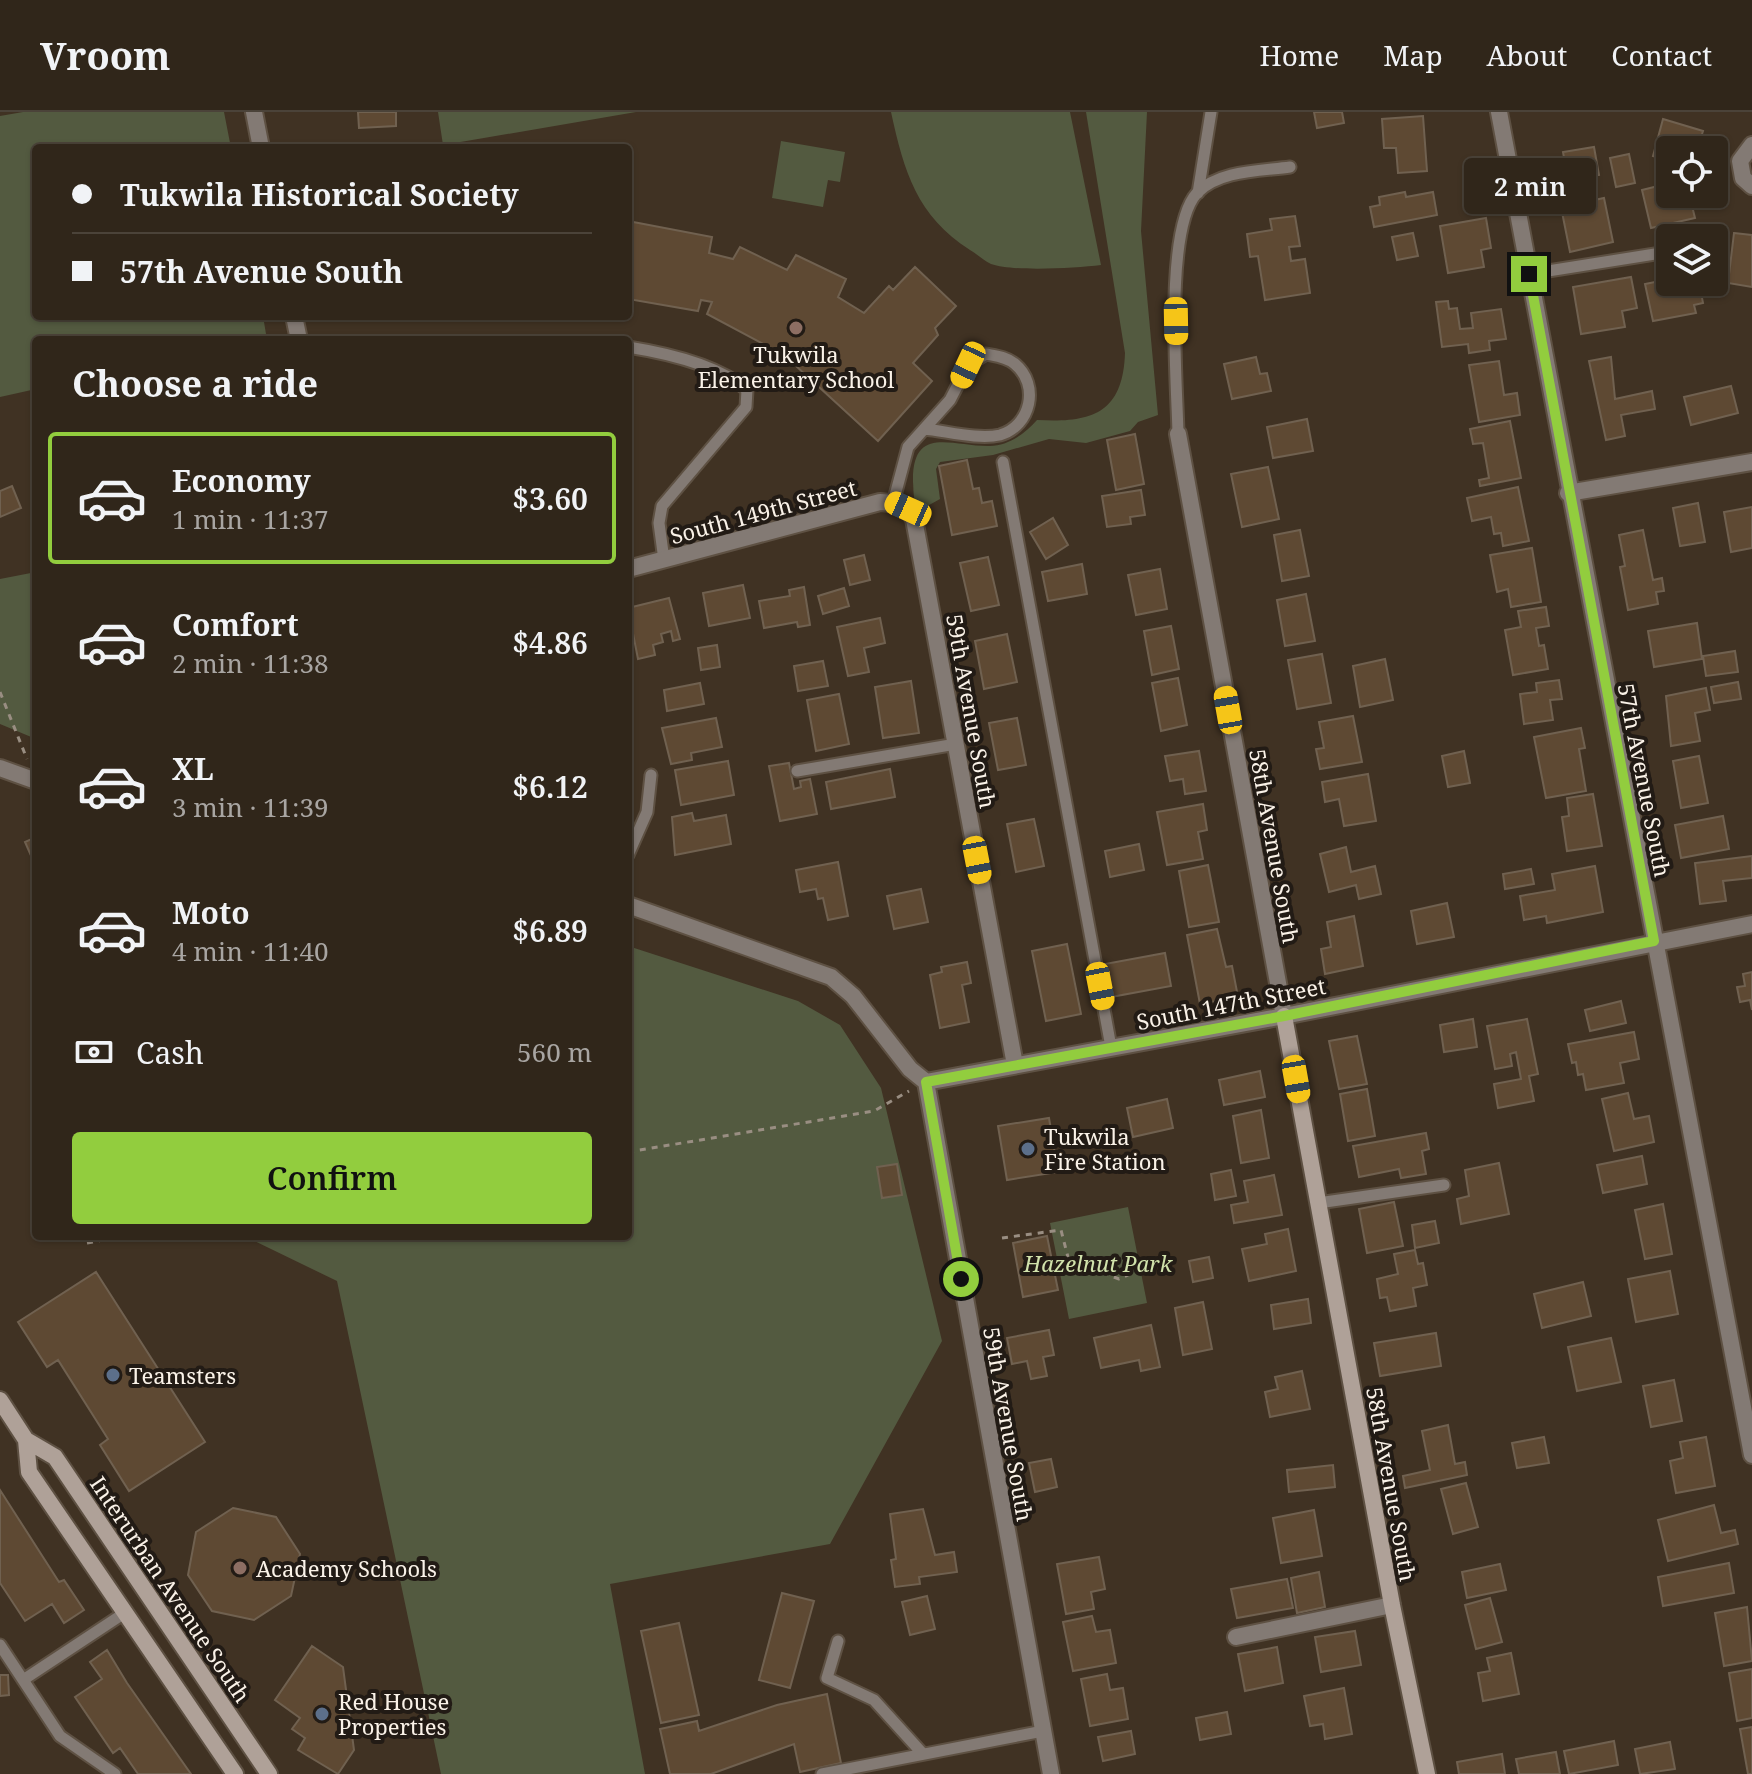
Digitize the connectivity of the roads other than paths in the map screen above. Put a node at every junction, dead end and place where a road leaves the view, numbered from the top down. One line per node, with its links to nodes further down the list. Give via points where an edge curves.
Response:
1 (254, 112): 4 (street)
2 (1211, 112): 8 (lane, 58th Avenue South)
3 (1499, 112): 10 (street, 57th Avenue South)
4 (260, 144)
5 (1752, 145): 7 (street, via 1740,161 1743,178)
6 (1290, 167): 8 (lane, via 1214,181)
7 (1752, 186)
8 (1198, 193): 13 (lane, 58th Avenue South, via 1183,214 1175,293)
9 (1655, 254): 10 (lane)
10 (1529, 274): 16 (street, 57th Avenue South)
11 (632, 348): 18 (lane, via 734,378 747,390 746,407 662,506)
12 (924, 429): 12 (lane, via 950,400 976,357 1002,357 1025,375 1028,409 999,435); 17 (lane, via 904,457)
13 (1178, 434): 29 (street, 58th Avenue South)
14 (1003, 462): 30 (lane)
15 (1752, 462): 16 (street)
16 (1568, 493): 28 (street, 57th Avenue South)
17 (901, 506): 18 (street, South 149th Street, via 880,502); 20 (street, 59th Avenue South, via 914,519)
18 (664, 560): 19 (street, South 149th Street)
19 (632, 568)
20 (956, 744): 22 (lane); 31 (street, 59th Avenue South)
21 (0, 768): 24 (street)
22 (797, 771)
23 (651, 775): 25 (lane, via 647,812)
24 (32, 779)
25 (632, 846)
26 (632, 906): 32 (street, via 831,977)
27 (1752, 924): 28 (street, South 147th Street)
28 (1654, 941): 29 (street, South 147th Street); 37 (street, 57th Avenue South)
29 (1284, 1016): 30 (street, South 147th Street); 34 (main road, 58th Avenue South)
30 (1111, 1047): 31 (street, South 147th Street)
31 (1015, 1065): 32 (street, South 147th Street)
32 (926, 1082): 44 (street, 59th Avenue South)
33 (1444, 1185): 34 (lane)
34 (1318, 1203): 38 (main road, 58th Avenue South)
35 (2, 1408): 36 (main road, Interurban Avenue South)
36 (26, 1440): 39 (main road, Interurban Avenue South, via 29,1472); 48 (main road, Interurban Avenue South, via 55,1457)
37 (1752, 1455)
38 (1392, 1605): 40 (street, 58th Avenue South); 51 (main road, 58th Avenue South)
39 (126, 1612): 43 (lane); 47 (main road, Interurban Avenue South)
40 (1236, 1637)
41 (838, 1641): 45 (lane, via 827,1678 874,1700)
42 (0, 1645): 43 (lane)
43 (23, 1680): 46 (lane, via 60,1736)
44 (1043, 1731): 45 (lane); 50 (street, 59th Avenue South)
45 (923, 1754): 49 (lane)
46 (115, 1774)
47 (235, 1774)
48 (269, 1774)
49 (822, 1774)
50 (1051, 1774)
51 (1427, 1774)

